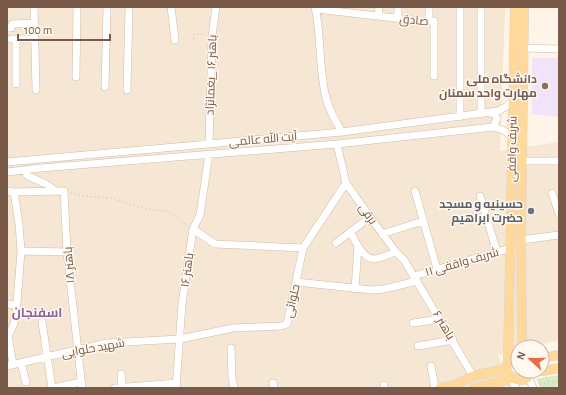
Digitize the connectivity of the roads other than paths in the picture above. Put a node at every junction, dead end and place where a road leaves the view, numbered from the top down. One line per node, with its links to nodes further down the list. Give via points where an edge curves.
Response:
1 (34, 7): 20 (street)
2 (77, 7): 27 (street)
3 (107, 7): 29 (street)
4 (129, 7): 31 (street)
5 (171, 7): 23 (street)
6 (216, 7): 39 (street, باهنر ۱۶ _یغمانژاد, via 212,36)
7 (379, 7): 17 (street)
8 (429, 7): 19 (street)
9 (460, 7): 35 (street)
10 (481, 7): 34 (street)
11 (515, 7): 32 (main road, شریف واقفی)
12 (524, 7): 24 (main road, شریف واقفی)
13 (316, 8): 15 (street, صادق); 37 (street, via 327,101 333,118)
14 (398, 8): 18 (street)
15 (331, 9): 16 (street, صادق)
16 (354, 10): 17 (street, صادق)
17 (378, 16): 18 (street, صادق)
18 (398, 18): 19 (street, صادق)
19 (429, 21): 26 (street, صادق, via 434,21)
20 (34, 23): 21 (street, via 12,24 11,28); 22 (street)
21 (7, 28)
22 (35, 39): 28 (street, via 14,39); 30 (street)
23 (174, 40)
24 (524, 48): 25 (street); 43 (main road, شریف واقفی)
25 (559, 48)
26 (434, 76)
27 (76, 77)
28 (16, 84)
29 (105, 87)
30 (36, 90)
31 (127, 90)
32 (513, 95): 33 (street, آیت الله عالمی, via 507,106); 38 (main road, شریف واقفی)
33 (490, 113): 34 (street, آیت الله عالمی); 36 (street, via 495,114 497,119)
34 (481, 114): 35 (street, آیت الله عالمی)
35 (460, 116): 37 (street, آیت الله عالمی)
36 (493, 127): 38 (street); 40 (street, آیت الله عالمی)
37 (342, 132): 39 (street, آیت الله عالمی)
38 (513, 137): 66 (main road, شریف واقفی)
39 (209, 144): 42 (street, آیت الله عالمی)
40 (337, 144): 41 (street, آیت الله عالمی); 49 (street, برقی)
41 (209, 154): 46 (street, آیت الله عالمی); 58 (street, باهنر ۱۶, via 200,215)
42 (40, 158): 45 (street, آیت الله عالمی); 46 (street)
43 (522, 161): 44 (street); 62 (main road, شریف واقفی)
44 (559, 161)
45 (7, 162)
46 (41, 168): 47 (street, آیت الله عالمی)
47 (24, 170): 48 (street, آیت الله عالمی); 50 (street, via 28,176)
48 (7, 172)
49 (346, 183): 56 (street, برقی); 65 (street, حلوائی)
50 (56, 191): 52 (street); 68 (street, باهنر ۱۸, via 64,191)
51 (415, 191): 57 (street)
52 (10, 192): 67 (street, via 19,224)
53 (552, 193): 55 (street)
54 (480, 196): 70 (street)
55 (559, 214)
56 (370, 217): 59 (street); 60 (street, برقی)
57 (423, 222): 60 (street); 71 (street)
58 (193, 229): 65 (street, via 214,244); 80 (street, باهنر ۱۶, via 182,304)
59 (350, 232): 63 (street); 64 (street)
60 (382, 234): 69 (street, برقی)
61 (559, 235): 62 (street)
62 (521, 240): 81 (main road, شریف واقفی)
63 (336, 243)
64 (358, 246): 69 (street, via 365,255 375,259); 74 (street)
65 (303, 248): 73 (street, حلوائی)
66 (511, 248): 70 (street, شریف واقفی ۱۱); 90 (main road, شریف واقفی)
67 (21, 251): 68 (street); 76 (street)
68 (68, 252): 85 (street, باهنر ۱۸)
69 (396, 252): 72 (street, برقی)
70 (497, 252): 71 (street, شریف واقفی ۱۱)
71 (437, 269): 72 (street, شریف واقفی ۱۱)
72 (415, 278): 74 (street, شریف واقفی ۱۱, via 384,289); 77 (street, باهنر ۶)
73 (296, 282): 74 (street, شریف واقفی ۱۱); 80 (street, حلوائی, via 287,324 233,328)
74 (355, 289)
75 (7, 304): 76 (street)
76 (16, 305): 88 (street, via 13,326 8,336)
77 (440, 319): 79 (street); 82 (street, باهنر ۶)
78 (42, 322): 86 (street)
79 (413, 323)
80 (180, 339): 85 (street, شهید حلوایی, via 114,342); 97 (street, باهنر ۱۶)
81 (522, 339)
82 (453, 340): 83 (street); 92 (street, باهنر ۶)
83 (418, 346)
84 (232, 348): 101 (street)
85 (77, 350): 86 (street, شهید حلوایی); 96 (street, باهنر ۱۸)
86 (47, 356): 88 (street, شهید حلوایی); 98 (street)
87 (510, 362): 90 (main road)
88 (14, 364): 94 (street)
89 (431, 366): 102 (street)
90 (507, 366): 92 (main road); 95 (main road, via 507,374)
91 (121, 374): 100 (street)
92 (473, 376): 103 (main road, via 455,385)
93 (530, 379): 95 (main road)
94 (26, 382)
95 (513, 383): 104 (main road)
96 (81, 385): 98 (street)
97 (176, 385): 100 (street)
98 (53, 388)
99 (116, 388): 100 (street)
100 (122, 388)
101 (234, 388)
102 (435, 388)
103 (440, 388)
104 (473, 388)

